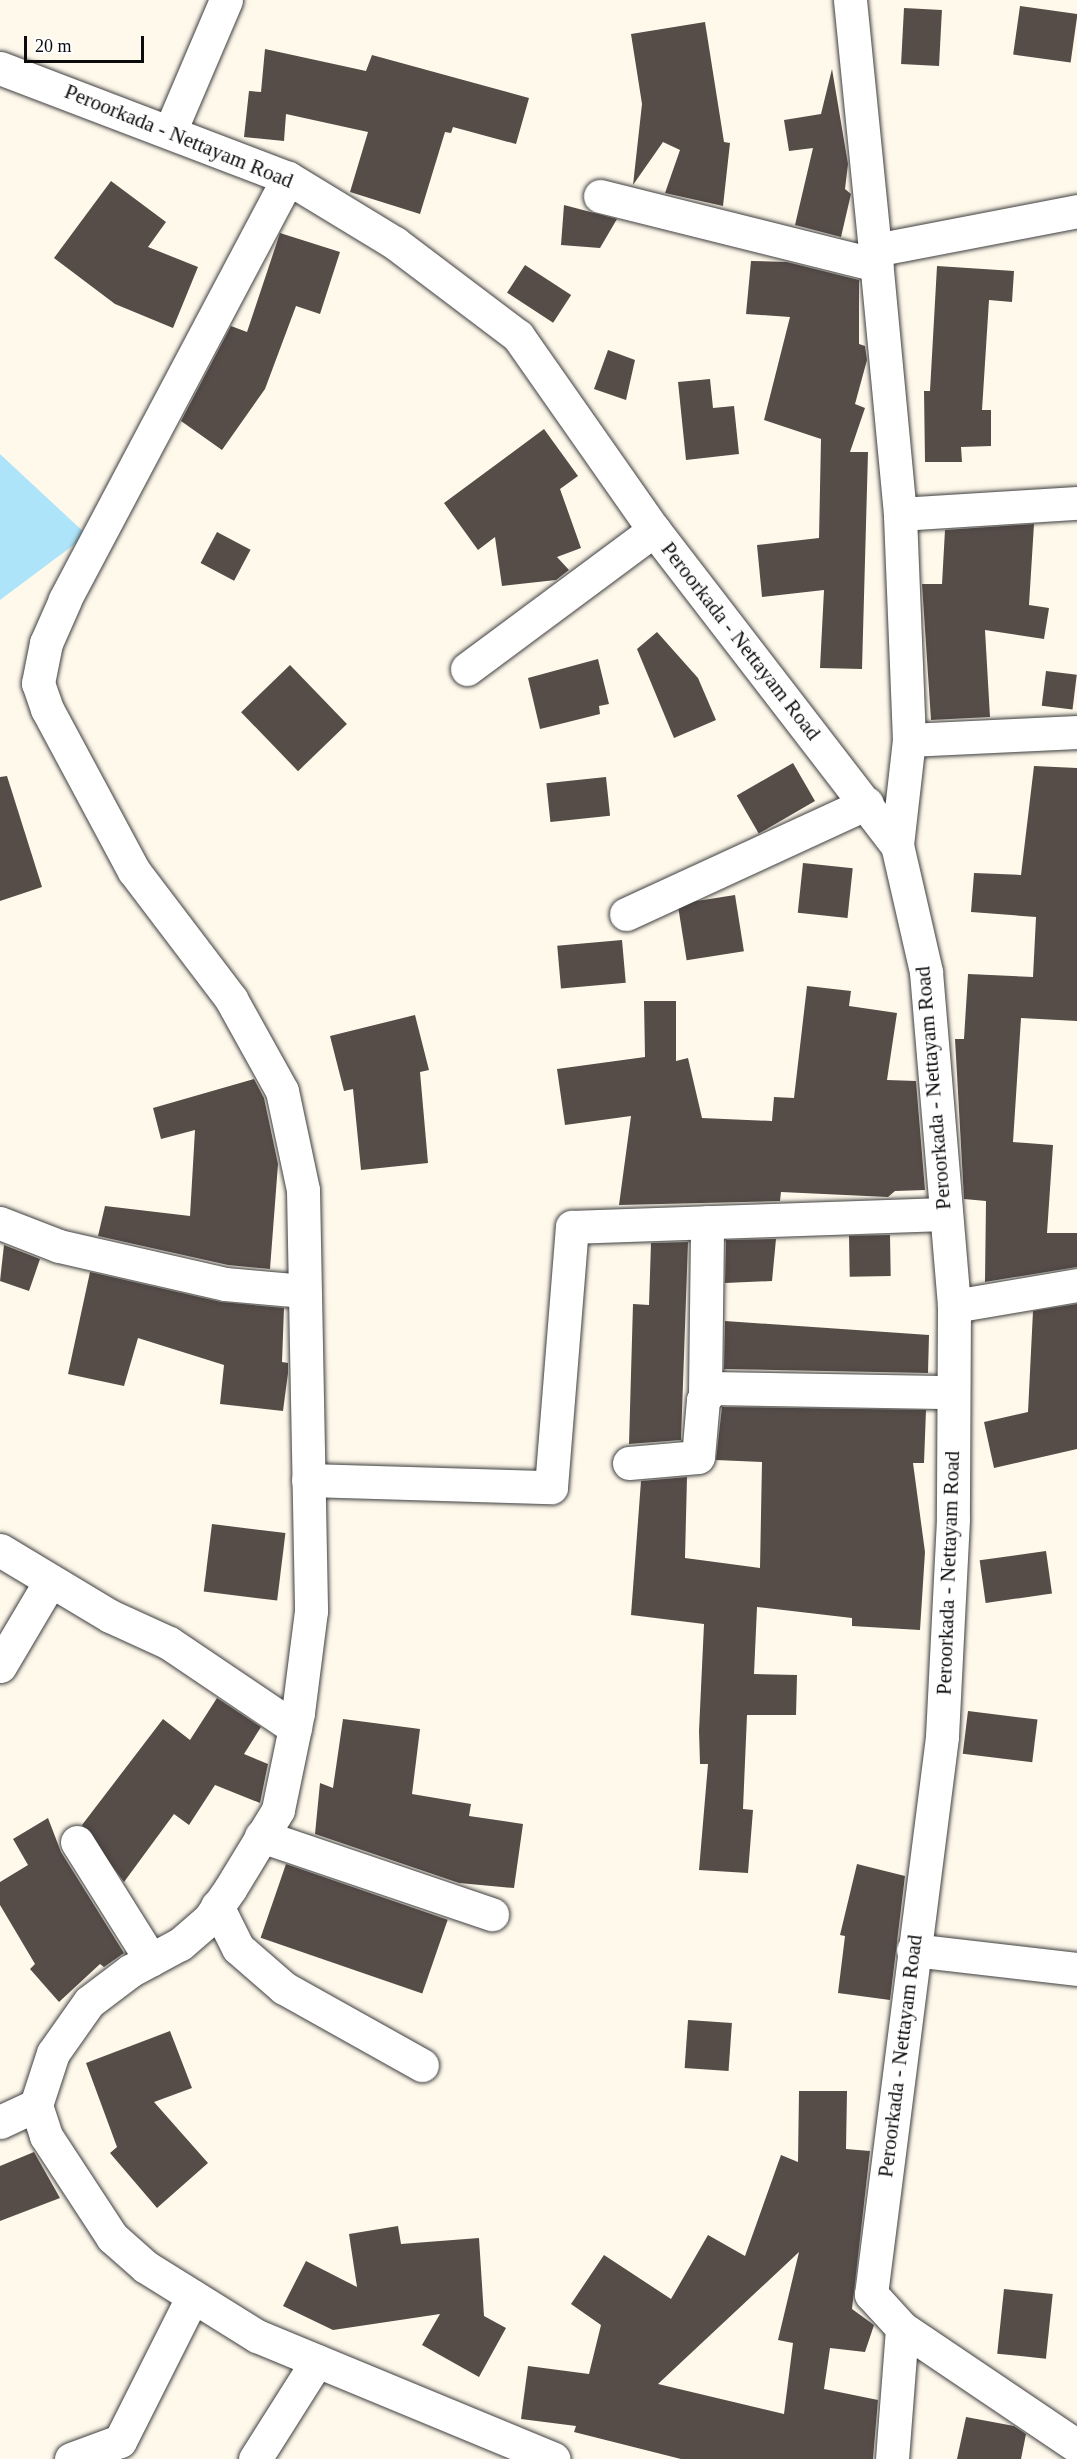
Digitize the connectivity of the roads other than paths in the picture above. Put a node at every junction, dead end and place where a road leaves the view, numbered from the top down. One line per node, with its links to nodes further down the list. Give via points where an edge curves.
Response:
1 (226, 0): 4 (street)
2 (850, 0): 8 (street)
3 (0, 68): 4 (street, Peroorkada - Nettayam Road)
4 (171, 129): 5 (street, Peroorkada - Nettayam Road)
5 (288, 178): 11 (street, Peroorkada - Nettayam Road, via 395,243 519,336); 22 (street, via 65,600 46,643 38,683 47,709 134,871 231,999 282,1091 303,1190)
6 (600, 196): 8 (street)
7 (1077, 211): 8 (street)
8 (876, 257): 10 (street)
9 (1077, 503): 10 (street)
10 (900, 514): 14 (street)
11 (654, 530): 12 (street); 15 (street, Peroorkada - Nettayam Road)
12 (467, 669)
13 (1077, 732): 14 (street)
14 (909, 740): 16 (street)
15 (867, 803): 16 (street, Peroorkada - Nettayam Road); 17 (street)
16 (897, 845): 18 (street, Peroorkada - Nettayam Road, via 926,972)
17 (626, 914)
18 (943, 1214): 19 (street); 23 (street, Peroorkada - Nettayam Road)
19 (707, 1222): 25 (street); 27 (street, via 572,1227 551,1487)
20 (0, 1223): 22 (street, via 59,1246 225,1284)
21 (1077, 1285): 23 (street)
22 (304, 1291): 27 (street)
23 (954, 1306): 24 (street, Peroorkada - Nettayam Road)
24 (953, 1392): 25 (street, via 719,1387); 36 (street, Peroorkada - Nettayam Road, via 942,1737)
25 (705, 1394): 26 (street, via 698,1458)
26 (628, 1463)
27 (308, 1480): 31 (street, via 311,1611)
28 (0, 1550): 29 (street)
29 (49, 1583): 30 (street); 31 (street, via 169,1643)
30 (0, 1666)
31 (295, 1728): 32 (street, via 278,1810)
32 (261, 1836): 34 (street); 35 (street)
33 (77, 1842): 37 (street)
34 (218, 1906): 37 (street, via 180,1944); 39 (street, via 238,1948 284,1988)
35 (492, 1914)
36 (913, 1950): 38 (street); 43 (street, Peroorkada - Nettayam Road, via 870,2284 875,2304)
37 (150, 1960): 40 (street, via 89,2002 53,2053)
38 (1077, 1970)
39 (422, 2065)
40 (36, 2105): 41 (street); 42 (street, via 46,2136 112,2237)
41 (0, 2122)
42 (193, 2296): 44 (street, via 257,2336); 46 (street, via 120,2441)
43 (902, 2328): 45 (street, Peroorkada - Nettayam Road); 49 (street)
44 (317, 2361): 47 (street); 48 (street)
45 (1077, 2446)
46 (71, 2459)
47 (255, 2459)
48 (554, 2459)
49 (892, 2459)

